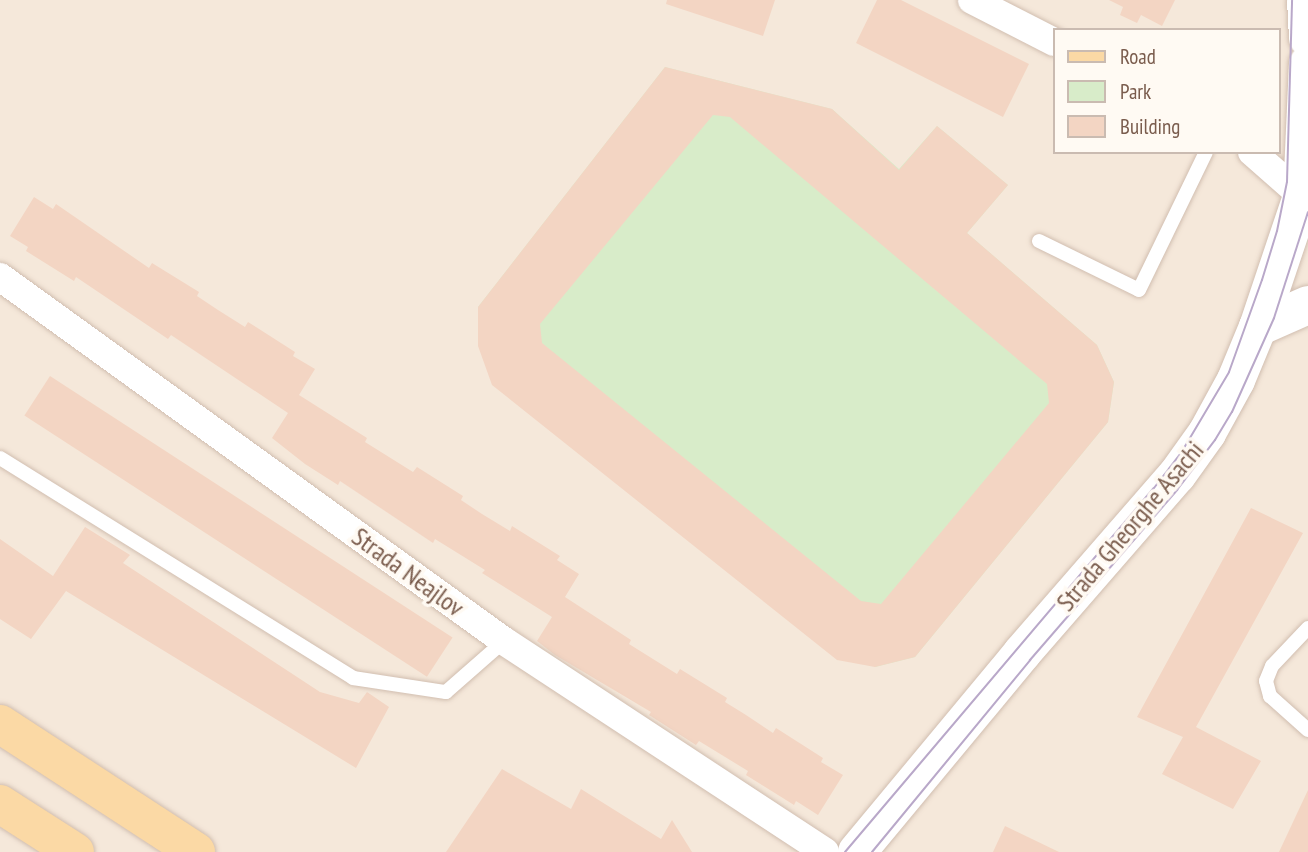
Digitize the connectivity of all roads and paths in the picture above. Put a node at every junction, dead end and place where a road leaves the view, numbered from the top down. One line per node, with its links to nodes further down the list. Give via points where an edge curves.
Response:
1 (972, 0): 4 (street)
2 (1306, 0): 3 (street)
3 (1308, 38)
4 (1052, 41)
5 (1308, 64): 8 (street, Strada Gheorghe Asachi)
6 (1205, 154): 9 (lane, via 1139,290)
7 (1254, 154): 8 (street)
8 (1305, 199): 12 (street, Strada Gheorghe Asachi)
9 (1039, 241)
10 (0, 277): 15 (street, Strada Neajlov)
11 (1308, 305): 12 (street)
12 (1258, 327): 22 (street, Strada Gheorghe Asachi, via 1207,433 1177,475)
13 (0, 458): 15 (lane, via 354,678 446,692)
14 (1308, 628): 17 (lane, via 1272,666 1266,681 1270,696)
15 (504, 641): 21 (street, Strada Neajlov)
16 (0, 724): 20 (main road)
17 (1308, 730)
18 (0, 804): 19 (main road)
19 (75, 852)
20 (196, 852)
21 (825, 852)
22 (856, 852)

